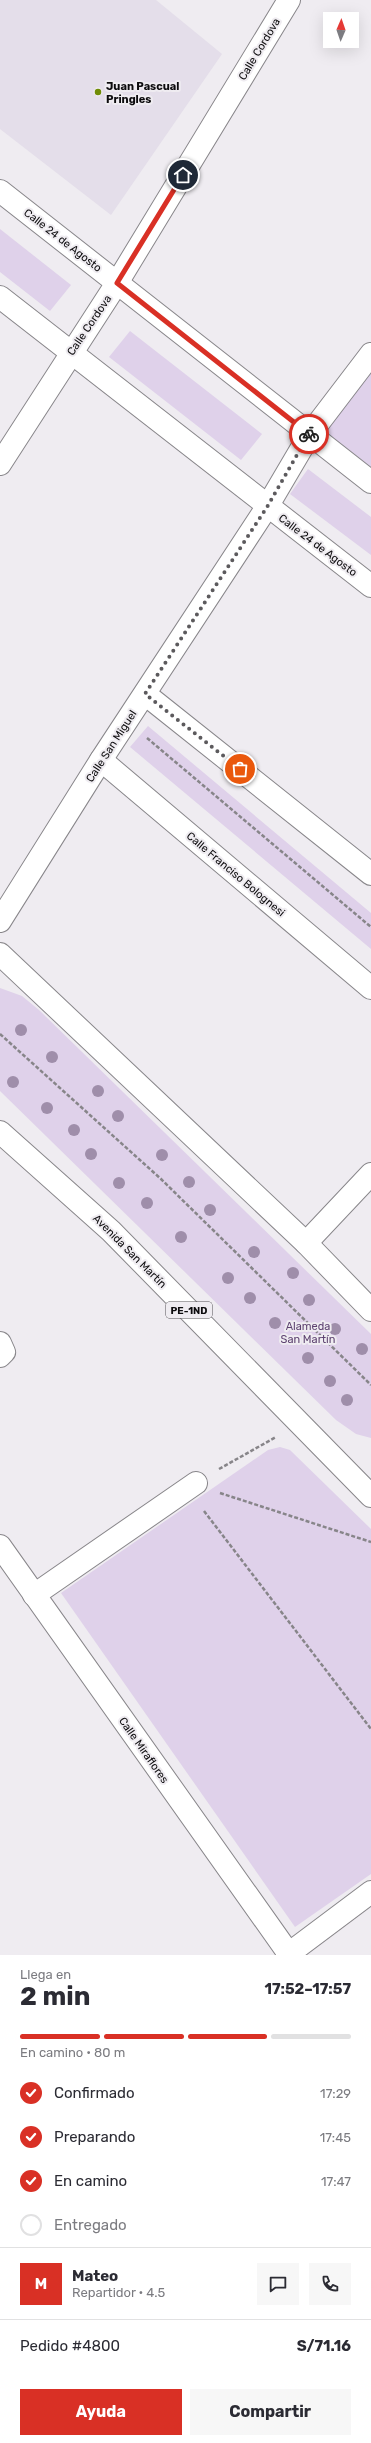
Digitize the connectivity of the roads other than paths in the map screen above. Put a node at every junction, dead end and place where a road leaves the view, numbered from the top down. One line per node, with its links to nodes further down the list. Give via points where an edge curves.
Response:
1 (289, 0): 3 (street, Calle Cordova)
2 (0, 191): 3 (street, Calle 24 de Agosto)
3 (117, 283): 5 (street, Calle Cordova); 7 (street, Calle 24 de Agosto)
4 (0, 296): 5 (street, Calle 24 de Agosto)
5 (71, 352): 8 (street, Calle Cordova); 10 (street, Calle 24 de Agosto)
6 (371, 354): 7 (street, Calle San Miguel)
7 (310, 434): 9 (street, Calle 24 de Agosto); 10 (street, Calle San Miguel)
8 (0, 464)
9 (371, 482)
10 (267, 507): 11 (street, Calle 24 de Agosto); 12 (street, Calle San Miguel)
11 (371, 586)
12 (145, 694): 13 (street, Calle San Miguel); 14 (street)
13 (101, 760): 15 (street, Calle San Miguel); 17 (street, Calle Franciso Bolognesi)
14 (371, 874)
15 (0, 921)
16 (0, 954): 20 (street)
17 (371, 988)
18 (0, 1132): 25 (street, Avenida San Martín / PE-1ND, via 112,1231)
19 (371, 1174): 20 (street)
20 (306, 1243): 21 (street)
21 (371, 1310)
22 (0, 1343): 23 (street, via 4,1352)
23 (0, 1356)
24 (204, 1486): 27 (street)
25 (371, 1496)
26 (0, 1546): 27 (street, Calle Miraflores)
27 (34, 1595): 29 (street, Calle Miraflores)
28 (371, 1892): 29 (street)
29 (288, 1954)

